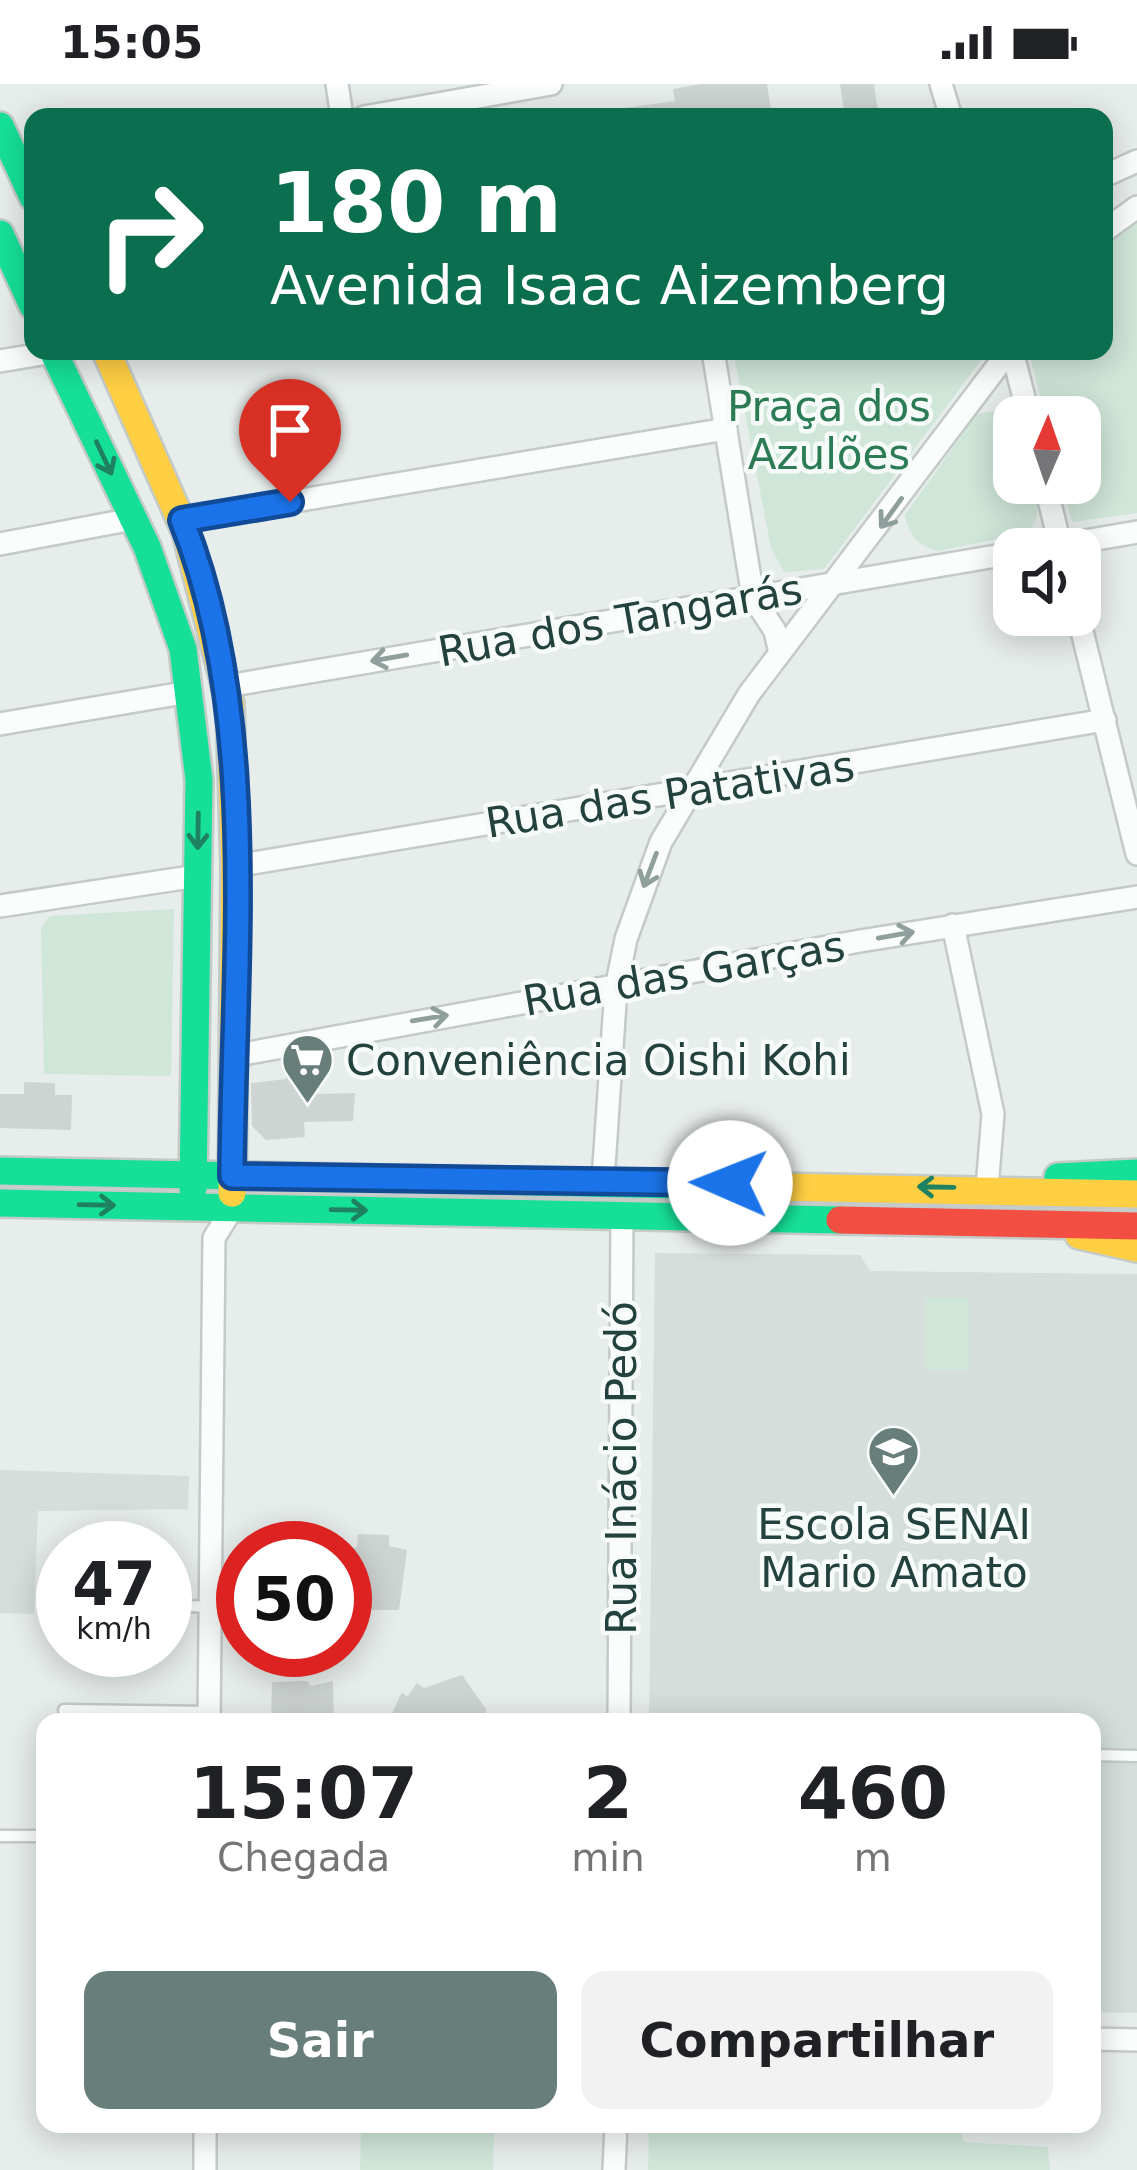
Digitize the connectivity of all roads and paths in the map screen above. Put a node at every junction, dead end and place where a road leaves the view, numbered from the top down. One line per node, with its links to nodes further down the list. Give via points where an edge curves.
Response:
1 (551, 84): 2 (street)
2 (415, 108)
3 (0, 126): 4 (main road)
4 (24, 172)
5 (0, 234): 6 (main road)
6 (24, 286)
7 (58, 360): 14 (main road, one-way to 14)
8 (110, 360): 15 (main road)
9 (714, 360): 13 (street)
10 (1004, 360): 20 (street, one-way to 20)
11 (1013, 360): 12 (street)
12 (1023, 396)
13 (726, 429): 15 (street); 21 (street)
14 (133, 519): 18 (street); 25 (main road, via 172,605)
15 (182, 520): 24 (main road)
16 (1137, 532): 17 (street)
17 (1101, 539)
18 (0, 544)
19 (993, 557): 20 (street, Rua dos Tangarás)
20 (835, 584): 21 (street, Rua dos Tangarás); 23 (street)
21 (753, 597): 23 (street); 24 (street, Rua dos Tangarás, one-way to 24)
22 (1083, 636): 26 (street)
23 (780, 653): 28 (street)
24 (227, 686): 30 (main road)
25 (188, 692): 27 (street); 31 (main road, one-way to 31, via 199,780)
26 (1105, 720): 28 (street, Rua das Patativas); 29 (street)
27 (0, 724)
28 (687, 791): 30 (street, Rua das Patativas); 35 (street, one-way to 35, via 640,898)
29 (1137, 854)
30 (235, 866): 36 (main road)
31 (197, 876): 33 (street); 39 (main road)
32 (1137, 897): 34 (street, Rua das Garças)
33 (0, 906)
34 (953, 925): 35 (street, Rua das Garças, one-way to 34); 42 (street, via 993,1114)
35 (616, 988): 36 (street, Rua das Garças, one-way to 35); 41 (street)
36 (232, 1056): 40 (main road)
37 (0, 1171): 39 (main road)
38 (1137, 1173): 42 (main road, via 1073,1173)
39 (193, 1174): 40 (main road); 45 (main road)
40 (232, 1176): 41 (main road); 46 (main road)
41 (602, 1181): 42 (main road, one-way to 41)
42 (995, 1188): 43 (main road)
43 (1137, 1194)
44 (0, 1203): 45 (main road, one-way to 45)
45 (193, 1209): 46 (main road); 50 (street)
46 (232, 1209): 47 (main road, one-way to 47); 50 (street)
47 (622, 1214): 48 (main road); 57 (street, Rua Inácio Pedó)
48 (1041, 1224): 49 (main road); 51 (main road)
49 (1137, 1226)
50 (214, 1238): 53 (street)
51 (1137, 1248)
52 (192, 1606): 53 (lane)
53 (211, 1606): 56 (street)
54 (64, 1710): 55 (lane)
55 (126, 1713)
56 (209, 1713)
57 (619, 1713)
58 (1101, 1755): 59 (lane)
59 (1137, 1756)
60 (0, 1836): 61 (lane)
61 (36, 1836)
62 (1101, 2039): 63 (street)
63 (1137, 2040)
64 (205, 2133): 66 (street)
65 (616, 2133): 67 (street)
66 (205, 2170)
67 (614, 2170)

